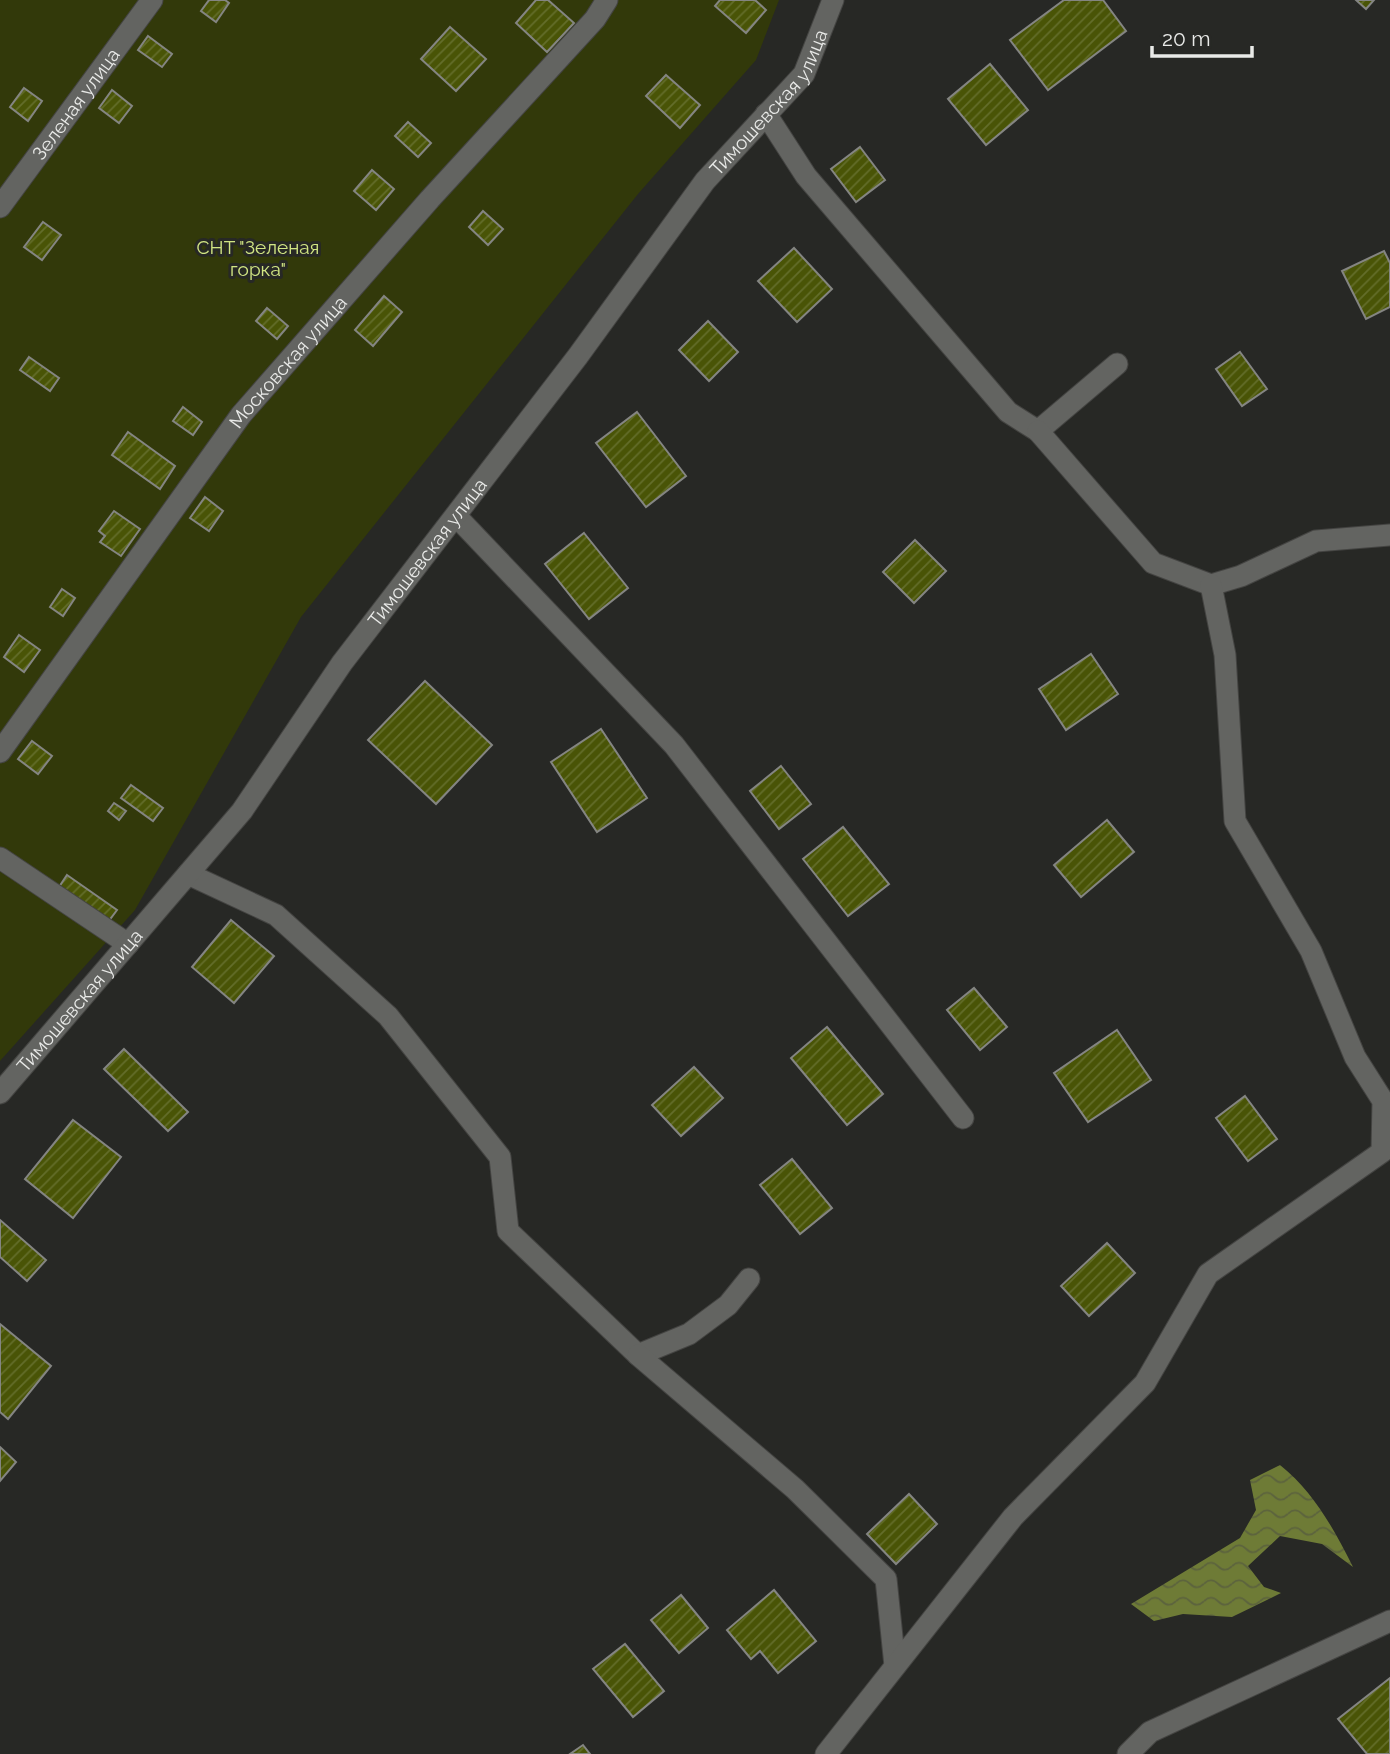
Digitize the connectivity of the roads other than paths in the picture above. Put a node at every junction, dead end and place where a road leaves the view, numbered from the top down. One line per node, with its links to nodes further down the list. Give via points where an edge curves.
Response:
1 (152, 0): 5 (street, Зеленая улица)
2 (607, 0): 11 (street, Московская улица, via 595,19 241,415)
3 (833, 0): 4 (street, Тимошевская улица, via 804,74)
4 (766, 114): 7 (street, via 815,186 1008,412); 8 (street, Тимошевская улица, via 705,181)
5 (0, 207)
6 (1117, 364): 7 (street)
7 (1038, 431): 10 (street, via 1153,563)
8 (456, 516): 13 (street, Тимошевская улица, via 342,663 242,811); 16 (street, via 674,745)
9 (1390, 535): 10 (street, via 1316,541)
10 (1211, 585): 20 (street, via 1226,655 1235,821 1311,951 1355,1057 1383,1101 1382,1152 1208,1274 1145,1383 1013,1517)
11 (0, 752)
12 (0, 858): 14 (street)
13 (188, 874): 14 (street, Тимошевская улица); 18 (street, via 276,915 388,1016 500,1157 508,1231)
14 (128, 944): 15 (street, Тимошевская улица)
15 (0, 1093)
16 (963, 1118)
17 (750, 1279): 18 (street, via 728,1305 689,1334)
18 (639, 1355): 20 (street, via 795,1489 886,1578)
19 (1390, 1621): 22 (street, via 1150,1732)
20 (895, 1666): 21 (street)
21 (826, 1754)
22 (1128, 1754)

